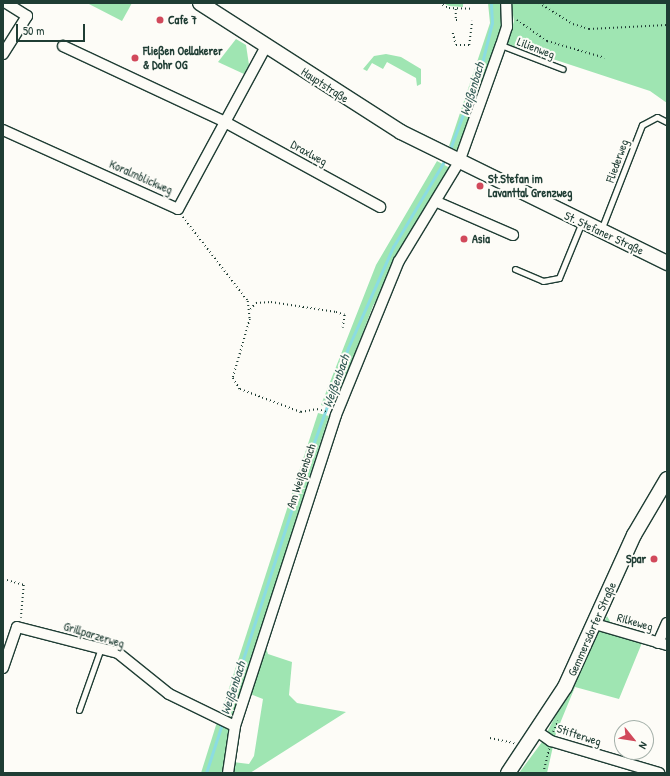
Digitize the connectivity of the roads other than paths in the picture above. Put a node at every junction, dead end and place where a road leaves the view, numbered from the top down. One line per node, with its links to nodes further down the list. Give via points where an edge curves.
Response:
1 (6, 3): 8 (street, via 27,16)
2 (200, 3): 4 (main road, Hauptstraße)
3 (506, 3): 5 (street, Am Weißenbach, via 507,14)
4 (214, 7): 7 (main road, Hauptstraße)
5 (502, 45): 9 (lane, Lilienweg); 13 (street, Am Weißenbach)
6 (63, 46): 10 (street)
7 (266, 46): 10 (street, Koralmblickweg); 13 (main road, Hauptstraße, via 369,113)
8 (3, 54)
9 (563, 69)
10 (225, 122): 12 (street, Koralmblickweg, via 178,208); 15 (street, Draxlweg)
11 (667, 122): 17 (lane, Fliederweg, via 657,117 642,125)
12 (3, 130)
13 (452, 158): 14 (street, Am Weißenbach); 16 (main road, St. Stefaner Straße)
14 (437, 202): 18 (street); 28 (street, Am Weißenbach, via 399,260 336,415)
15 (380, 207)
16 (582, 222): 17 (main road, St. Stefaner Straße); 20 (lane, via 559,278 543,281)
17 (601, 231): 19 (main road, St. Stefaner Straße)
18 (512, 235)
19 (667, 263)
20 (515, 269)
21 (667, 479): 23 (main road, Gemmersdorfer Straße, via 634,535)
22 (667, 623): 24 (street)
23 (595, 624): 24 (street, Rilkeweg); 29 (main road, Gemmersdorfer Straße, via 565,687)
24 (662, 644)
25 (101, 648): 26 (street, Grillparzerweg, via 17,627); 27 (lane); 28 (street, Grillparzerweg, via 126,658 169,694)
26 (3, 668)
27 (79, 710)
28 (233, 725): 30 (street, Am Weißenbach)
29 (538, 732): 31 (main road, Gemmersdorfer Straße); 32 (street, Stifterweg, via 551,741)
30 (228, 773)
31 (508, 773)
32 (659, 773)

